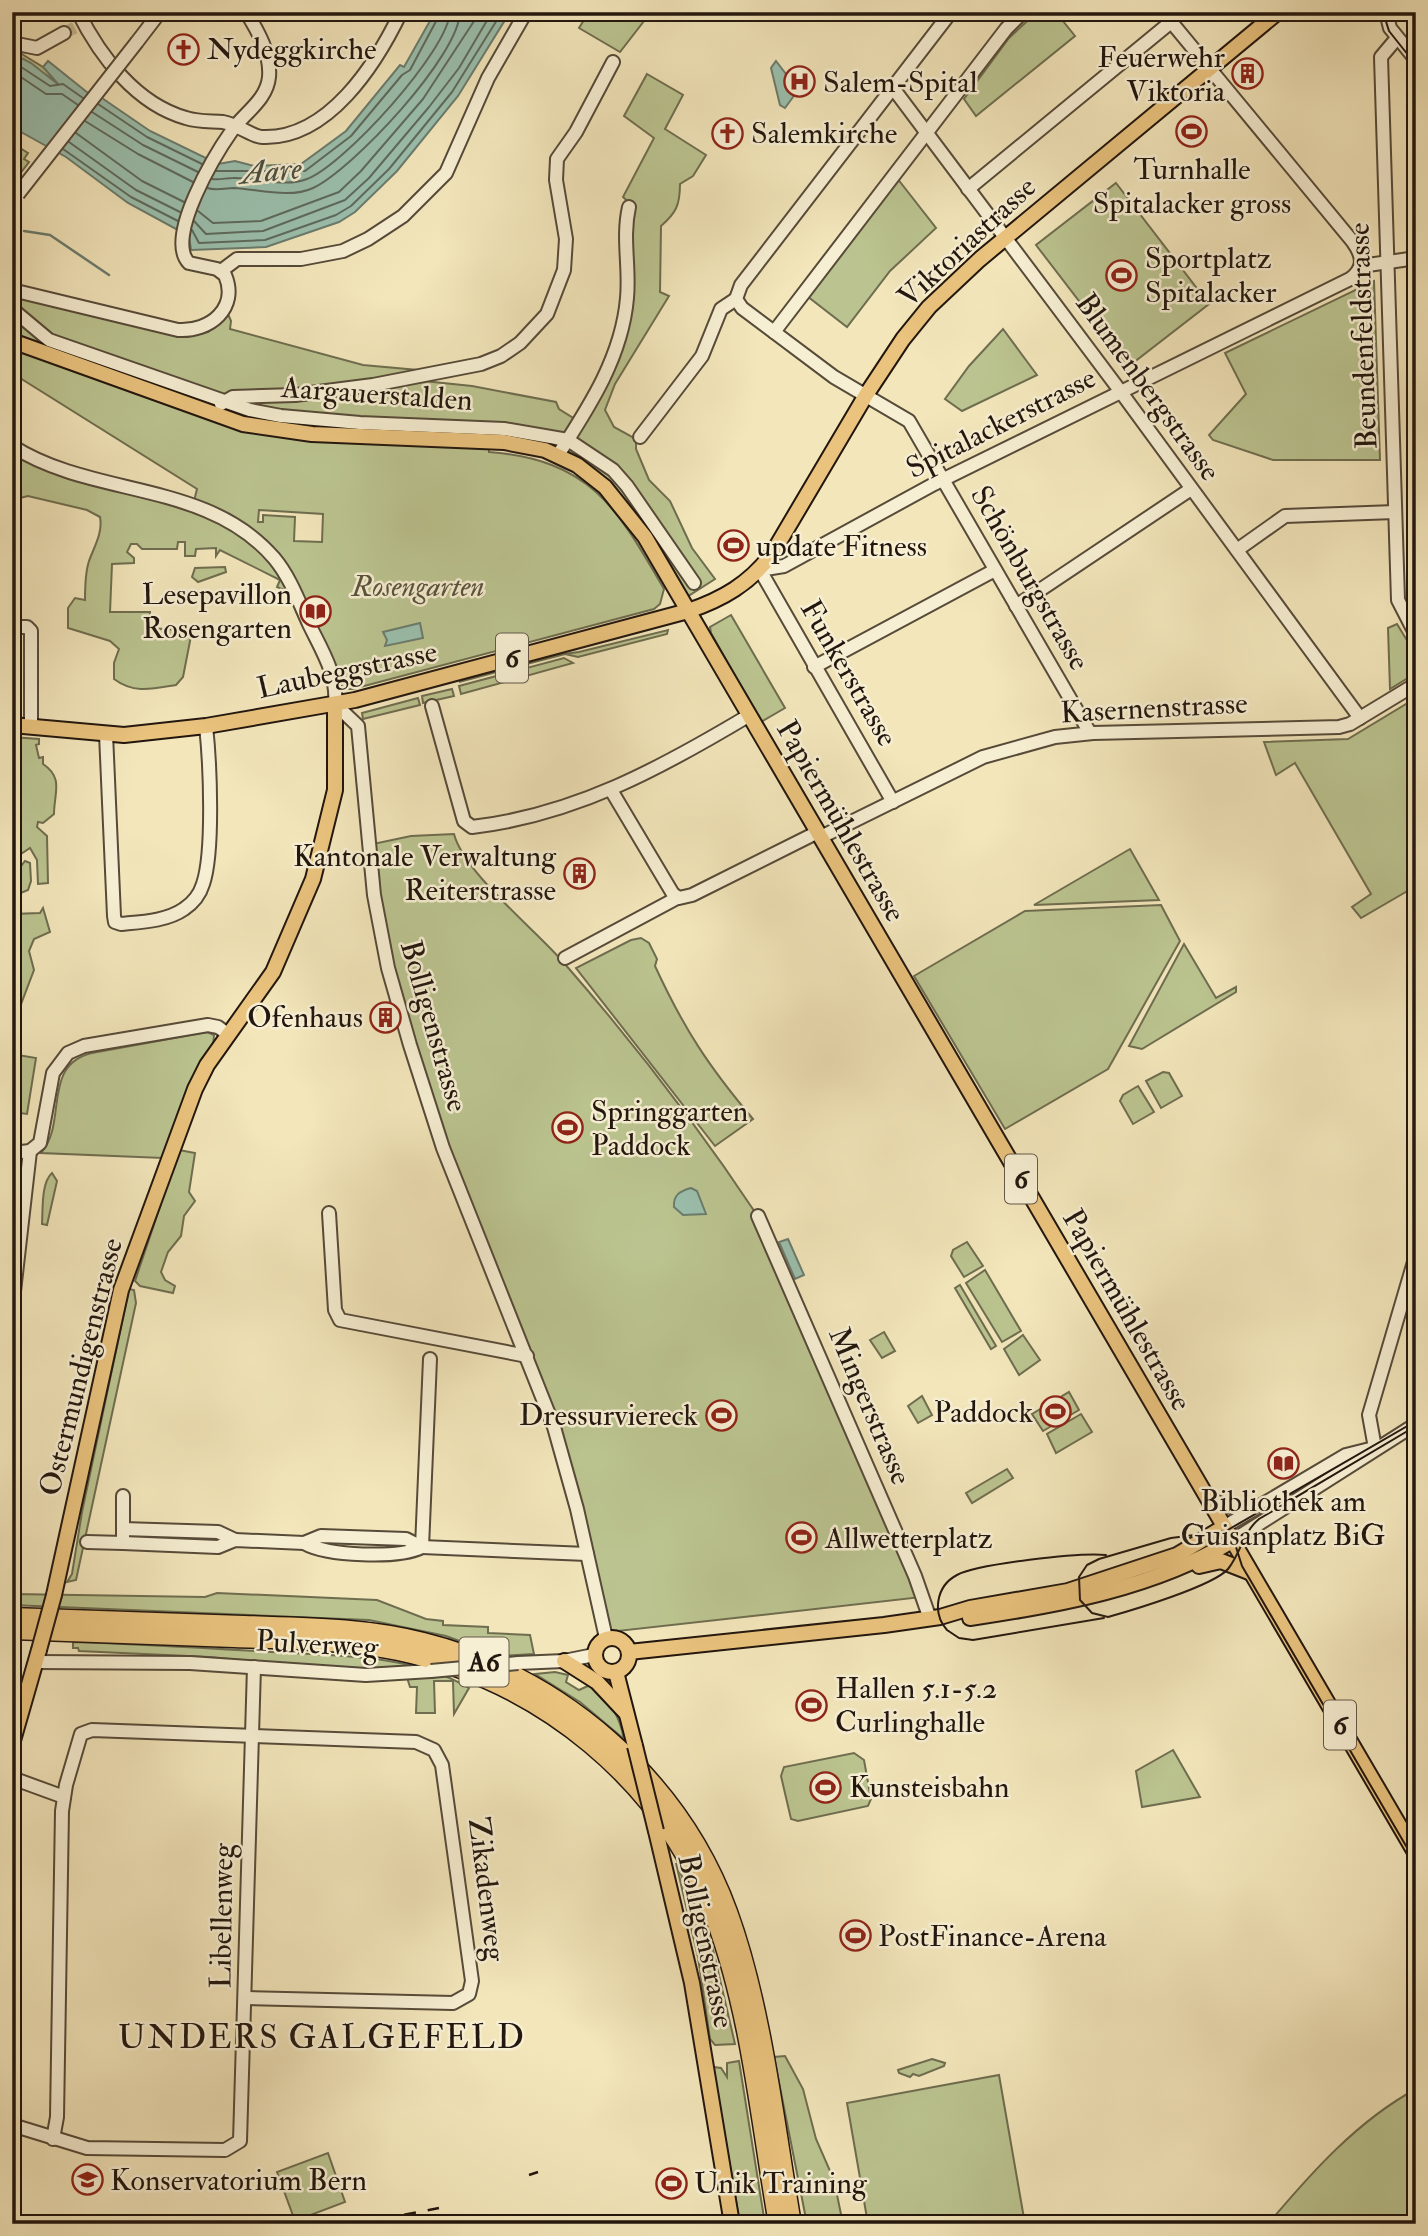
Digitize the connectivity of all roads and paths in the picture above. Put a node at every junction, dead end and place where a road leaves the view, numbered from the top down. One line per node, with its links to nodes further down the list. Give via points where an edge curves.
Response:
1 (160, 12): 20 (street, bridge)
2 (246, 12): 17 (street, via 267,53 269,75 261,96)
3 (401, 12): 17 (street, via 377,60 313,124 292,134 260,137)
4 (526, 12): 26 (street, via 488,78 446,173 403,216 343,251 301,259 237,259)
5 (951, 12): 16 (street)
6 (1023, 12): 18 (street)
7 (1278, 12): 15 (main road, Viktoriastrasse)
8 (1386, 12): 11 (street)
9 (1167, 17): 15 (street); 19 (street)
10 (76, 24): 12 (street, via 37,48); 17 (street, via 133,87 170,112 189,119)
11 (1397, 38): 13 (street); 24 (street, Beundenfeldstrasse, via 1381,57)
12 (12, 43)
13 (1416, 60)
14 (613, 62): 34 (street, via 573,137 556,159 566,239 564,270 547,314 520,343 481,364 373,385 233,397)
15 (1210, 68): 22 (main road, Viktoriastrasse); 25 (street, via 1353,242)
16 (893, 88): 18 (street, Blumenbergstrasse); 28 (street)
17 (237, 124): 26 (street, via 212,161 181,233 182,251 189,263)
18 (926, 133): 19 (street, Blumenbergstrasse); 30 (street)
19 (968, 189): 22 (street, Blumenbergstrasse)
20 (15, 198)
21 (629, 207): 37 (street, via 625,233 628,290 622,326 604,377)
22 (1005, 238): 32 (street, Blumenbergstrasse); 33 (main road, Viktoriastrasse, via 929,307)
23 (1416, 258): 24 (street)
24 (1388, 264): 25 (street); 42 (street, Beundenfeldstrasse)
25 (1361, 266): 32 (street, Spitalackerstrasse, via 1350,279)
26 (221, 271): 27 (street, via 228,284 226,307 210,323 191,330)
27 (12, 289)
28 (736, 296): 30 (street, Schönburgstrasse, via 742,308); 36 (street, via 720,309 702,356)
29 (12, 309): 34 (street, Aargauerstalden, via 50,340)
30 (774, 332): 33 (street, Schönburgstrasse)
31 (12, 341): 35 (main road, Aargauerstalden)
32 (1121, 392): 40 (street, Spitalackerstrasse); 41 (street, Blumenbergstrasse)
33 (866, 395): 40 (street, Schönburgstrasse, via 909,421); 44 (main road, Viktoriastrasse)
34 (223, 402): 35 (street); 37 (street, Aargauerstalden, via 281,416 504,429)
35 (213, 415): 39 (main road, Aargauerstalden, via 277,430 504,442)
36 (640, 437)
37 (568, 440): 39 (street); 46 (street, Aargauerstalden, via 613,470 628,486)
38 (12, 446): 53 (street, via 58,470 201,508 263,548 285,574 335,680)
39 (558, 455): 48 (main road, Aargauerstalden, via 597,480 624,507)
40 (943, 480): 44 (street, Spitalackerstrasse, via 784,566); 45 (street, Schönburgstrasse)
41 (1191, 489): 43 (street, Blumenbergstrasse); 47 (street)
42 (1395, 512): 43 (street, via 1285,516); 50 (street, Beundenfeldstrasse, via 1398,600)
43 (1237, 550): 56 (street, Blumenbergstrasse)
44 (760, 570): 48 (main road, Viktoriastrasse, via 735,591); 51 (street, Funkerstrasse)
45 (995, 570): 47 (street, Schönburgstrasse); 51 (street)
46 (694, 583)
47 (1016, 606): 60 (street, Schönburgstrasse)
48 (688, 611): 53 (main road, Laubeggstrasse / 6); 55 (main road, Papiermühlestrasse / 6)
49 (12, 627): 59 (street, via 30,629)
50 (1416, 635)
51 (814, 667): 63 (street, Funkerstrasse)
52 (1416, 684): 56 (street, Kasernenstrasse)
53 (335, 704): 58 (main road, Laubeggstrasse / 6); 67 (main road, Ostermundigenstrasse, via 335,790 313,879 273,972); 74 (street, Bolligenstrasse, via 358,726 375,905 417,1070 447,1158)
54 (432, 706): 62 (street, via 467,825 542,814)
55 (748, 716): 62 (street); 64 (main road, Papiermühlestrasse / 6)
56 (1360, 718): 60 (street, Kasernenstrasse, via 1339,727)
57 (12, 725): 59 (main road, Laubeggstrasse / 6)
58 (206, 726): 61 (main road, Laubeggstrasse / 6, via 142,735); 61 (street, via 209,821 201,889 175,914 117,924)
59 (31, 727): 61 (main road, Laubeggstrasse / 6)
60 (1090, 733): 63 (street, Kasernenstrasse, via 990,754)
61 (106, 734)
62 (611, 790): 65 (street)
63 (893, 802): 64 (street, Kasernenstrasse)
64 (819, 834): 65 (street, Kasernenstrasse, via 688,897); 80 (main road, Papiermühlestrasse / 6)
65 (677, 898): 66 (street, Kasernenstrasse)
66 (565, 958)
67 (229, 1035): 68 (street, via 206,1025 68,1053 55,1068 43,1136); 97 (main road, Ostermundigenstrasse, bridge, via 195,1088 126,1273)
68 (30, 1152): 69 (street); 73 (street)
69 (12, 1153)
70 (329, 1213): 74 (street, via 335,1310 340,1320)
71 (758, 1216): 92 (street, Mingerstrasse)
72 (1416, 1255): 77 (street, via 1369,1415)
73 (12, 1309)
74 (527, 1356): 88 (street, Bolligenstrasse, via 566,1465)
75 (430, 1359): 87 (street)
76 (1416, 1424): 77 (street)
77 (1375, 1448): 78 (street, via 1346,1455); 84 (street, via 1363,1460)
78 (1278, 1494): 80 (street, via 1240,1509); 81 (street)
79 (123, 1496): 82 (street)
80 (1208, 1499): 81 (main road, Papiermühlestrasse / 6)
81 (1224, 1527): 84 (main road, Papiermühlestrasse / 6); 90 (main road)
82 (122, 1529): 83 (street, via 218,1532); 86 (street)
83 (235, 1540): 86 (street, via 218,1547); 87 (street, via 304,1543 321,1536 382,1538 408,1540)
84 (1232, 1541): 89 (main road, Papiermühlestrasse / 6); 90 (main road, via 1196,1560)
85 (87, 1542): 86 (street)
86 (123, 1543)
87 (422, 1547): 88 (street)
88 (587, 1553): 94 (street, Bolligenstrasse)
89 (1254, 1578): 90 (main road, via 1240,1566 1215,1561 1140,1586); 106 (main road, Papiermühlestrasse / 6)
90 (1122, 1583): 92 (main road)
91 (12, 1617): 112 (highway, A6, via 320,1628 397,1636 501,1669 587,1722 646,1776 678,1817 727,1909 751,1996)
92 (935, 1618): 95 (main road)
93 (12, 1630): 111 (highway, A6, via 293,1640 395,1650 494,1682 579,1733 624,1774 666,1826 693,1869 714,1916 738,1998)
94 (606, 1639): 95 (main road, via 621,1641); 96 (main road)
95 (629, 1652): 100 (main road, via 626,1666)
96 (594, 1655): 98 (street, Pulverweg); 100 (main road, via 602,1669)
97 (38, 1656): 99 (street, Pulverweg); 103 (main road, Ostermundigenstrasse)
98 (564, 1661): 99 (street, Pulverweg, bridge, via 366,1675); 101 (main road, via 597,1682)
99 (254, 1667): 102 (street, Libellenweg)
100 (616, 1672): 101 (main road, Bolligenstrasse)
101 (626, 1713): 110 (main road, Bolligenstrasse, bridge, via 692,1983)
102 (253, 1735): 105 (street, Zikadenweg, via 89,1730 78,1741); 107 (street, Libellenweg); 107 (street, Zikadenweg, via 416,1742 434,1750 447,1791 473,1983 468,1996 453,2003)
103 (12, 1744)
104 (12, 1778): 105 (street)
105 (64, 1797): 109 (street, Zikadenweg)
106 (1416, 1854)
107 (246, 1998): 109 (street, Libellenweg, via 243,2134 236,2146 225,2150 94,2148)
108 (12, 2126): 109 (street, Libellenweg)
109 (53, 2139)
110 (732, 2224)
111 (778, 2224)
112 (792, 2224)

